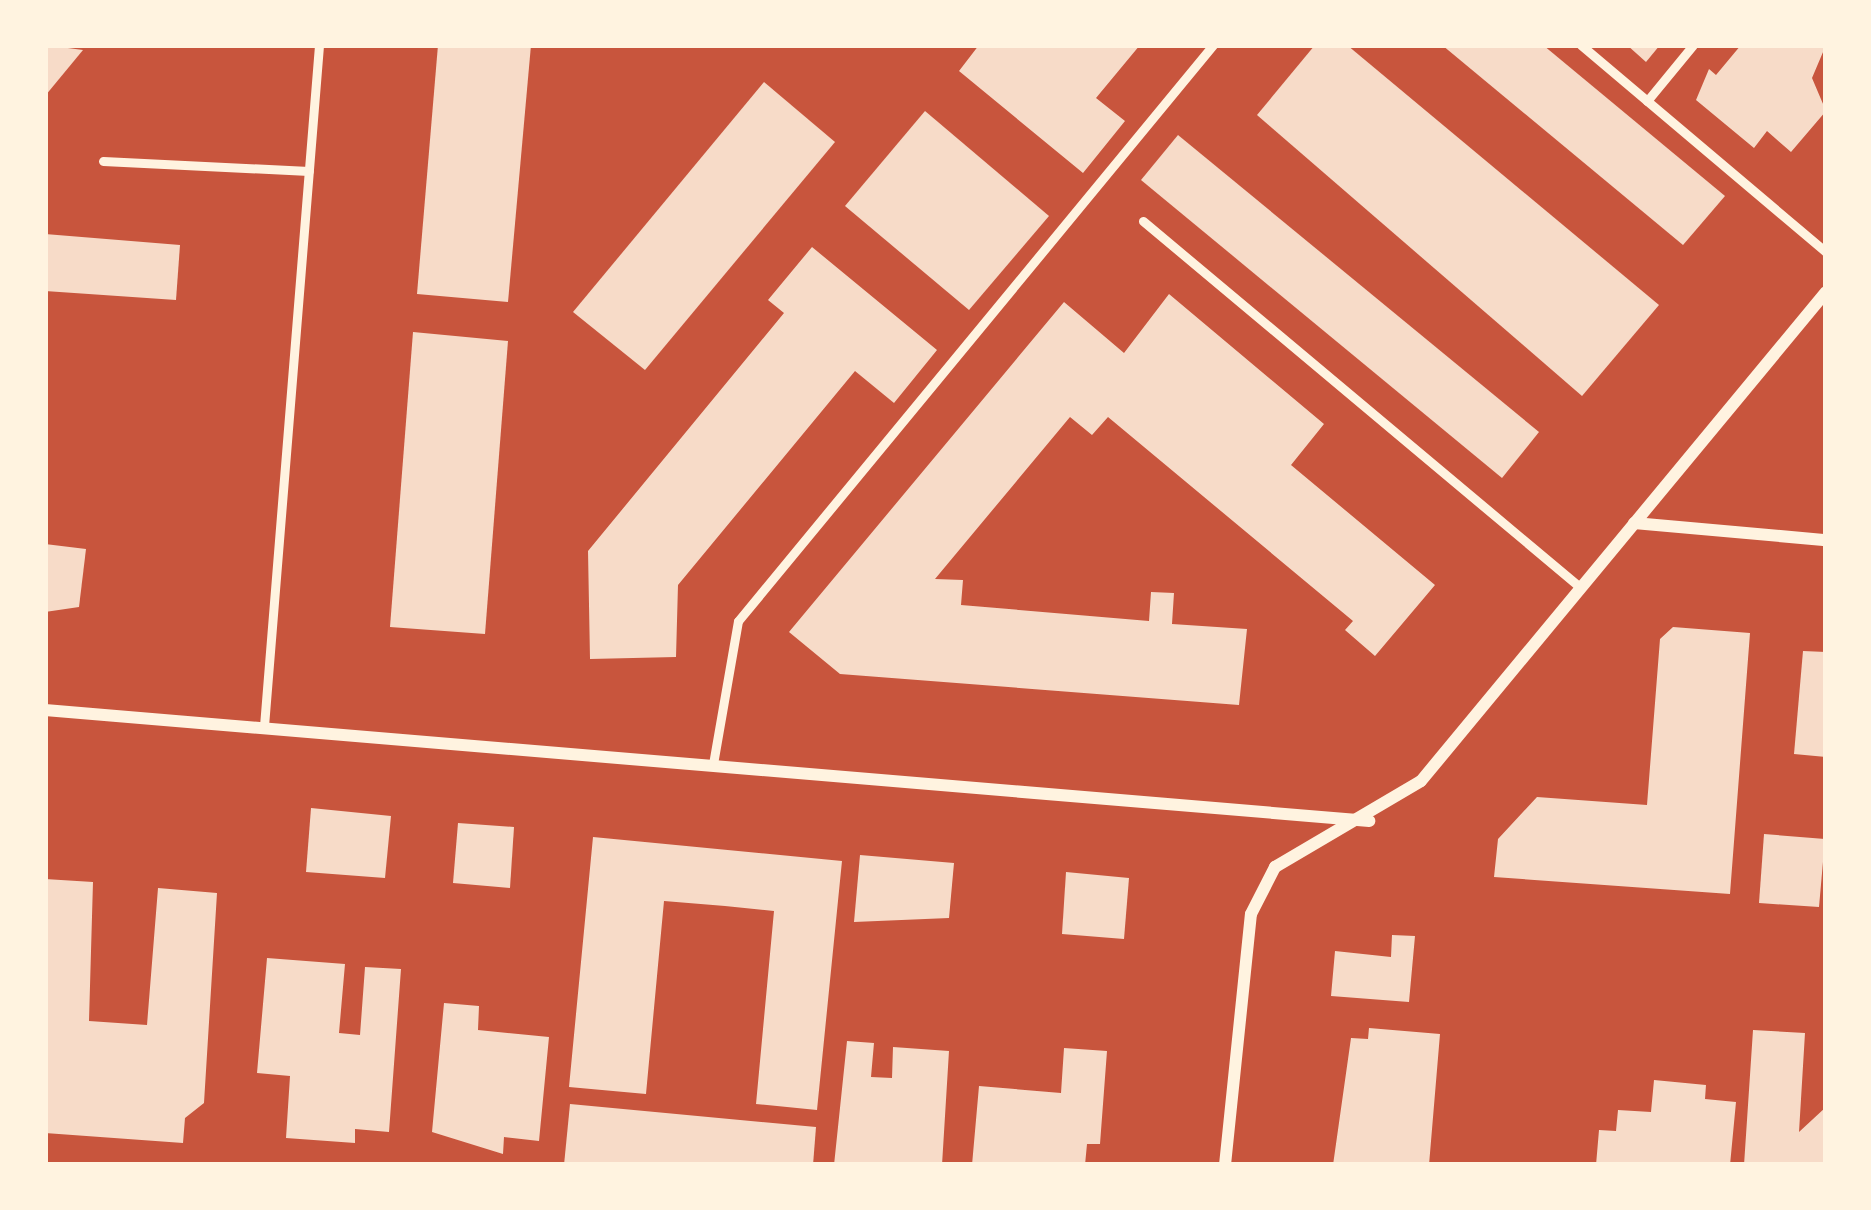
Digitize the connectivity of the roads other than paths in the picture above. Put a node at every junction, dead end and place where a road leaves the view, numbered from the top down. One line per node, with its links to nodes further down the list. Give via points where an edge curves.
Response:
1 (319, 45): 7 (lane)
2 (1213, 45): 17 (lane, via 738,621)
3 (1582, 45): 5 (lane)
4 (1693, 45): 5 (lane)
5 (1647, 101): 9 (lane)
6 (103, 161): 7 (lane)
7 (308, 171): 16 (lane)
8 (1143, 221): 14 (lane)
9 (1826, 252)
10 (1826, 292): 11 (street)
11 (1820, 311): 12 (street)
12 (1634, 523): 13 (street); 14 (street)
13 (1826, 540)
14 (1581, 588): 18 (street, via 1421,781)
15 (45, 710): 16 (street)
16 (264, 726): 17 (street)
17 (713, 764): 18 (street)
18 (1369, 820): 19 (street, via 1317,836 1275,867 1251,914)
19 (1225, 1165)

